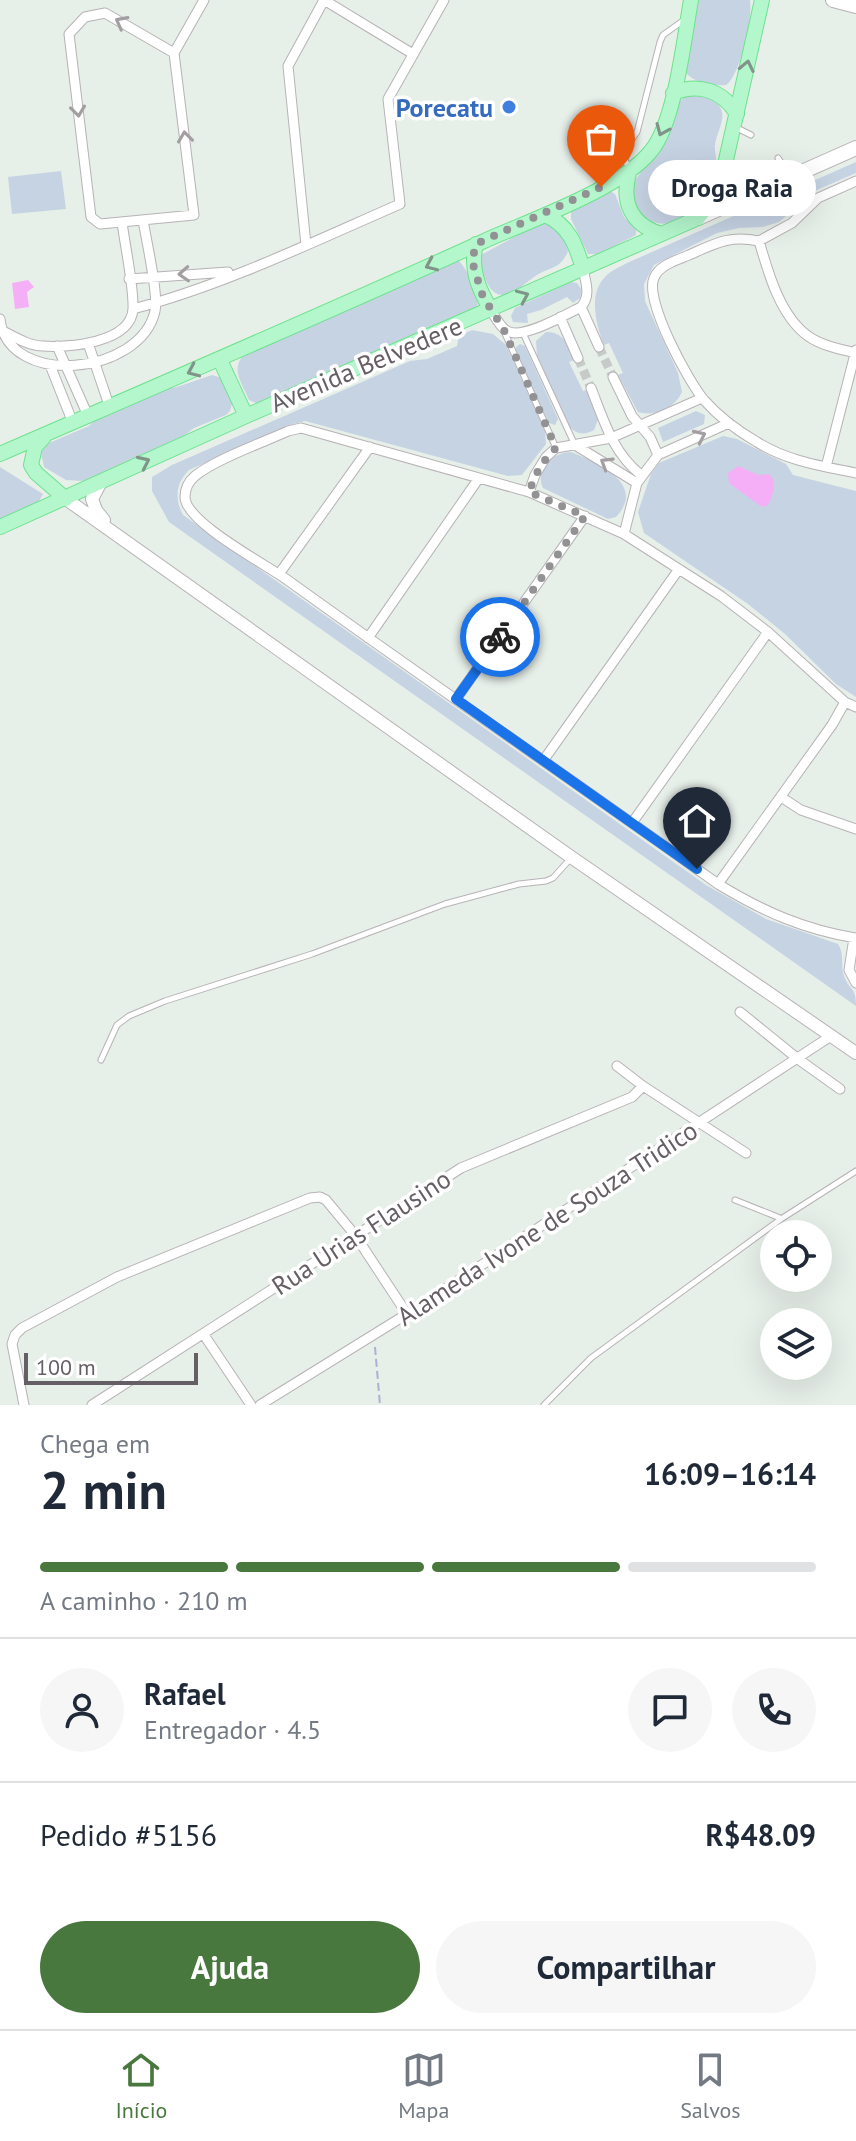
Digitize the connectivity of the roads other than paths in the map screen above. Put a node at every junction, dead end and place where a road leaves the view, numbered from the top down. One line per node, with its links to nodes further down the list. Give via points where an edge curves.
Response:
1 (204, 0): 9 (street)
2 (324, 0): 10 (street); 26 (street, via 288,66)
3 (444, 0): 10 (street)
4 (691, 0): 8 (main road)
5 (762, 0): 12 (main road, one-way to 5)
6 (833, 0): 7 (main road)
7 (856, 6)
8 (688, 18): 11 (main road); 16 (lane, via 660,42 637,132 622,153)
9 (174, 53): 21 (street, one-way to 9, via 194,215); 22 (street, one-way to 22, via 105,13 85,17 69,34 91,217 100,224)
10 (413, 54): 26 (street, via 388,99 400,204)
11 (673, 93): 12 (main road, via 704,88 724,97); 16 (main road, one-way to 16, via 654,149)
12 (736, 120): 13 (lane); 20 (main road, via 719,191)
13 (751, 135)
14 (856, 148): 17 (main road)
15 (778, 158): 17 (lane)
16 (629, 172): 19 (main road); 23 (main road, via 630,212)
17 (791, 177): 20 (main road)
18 (856, 181): 24 (street, via 818,198 792,223)
19 (545, 215): 25 (main road); 27 (main road, via 567,229)
20 (698, 218): 23 (main road, Avenida Belvedere)
21 (143, 220): 22 (street); 29 (street)
22 (122, 222): 30 (street)
23 (661, 234): 27 (main road, Avenida Belvedere)
24 (759, 241): 43 (street, via 774,285 806,335); 51 (street, via 728,238 671,263 653,279 655,305)
25 (476, 244): 34 (main road, via 473,271); 45 (main road, one-way to 45)
26 (306, 245): 28 (street)
27 (583, 269): 32 (street, via 588,296); 34 (main road, Avenida Belvedere, one-way to 27)
28 (240, 271): 29 (street, one-way to 29); 31 (street)
29 (151, 276): 30 (street); 31 (street)
30 (129, 279): 33 (street)
31 (157, 303): 33 (street); 46 (street, via 145,337 127,352)
32 (581, 307): 35 (street); 42 (street)
33 (133, 309): 40 (street, via 120,330)
34 (491, 310): 37 (street); 53 (main road, Avenida Belvedere)
35 (560, 317): 39 (street); 44 (street)
36 (0, 319): 38 (street)
37 (503, 328): 39 (street); 62 (lane)
38 (1, 331): 41 (street, via 41,347); 47 (street, via 24,356)
39 (523, 333): 60 (lane)
40 (88, 343): 41 (street); 46 (street)
41 (57, 346): 48 (street)
42 (599, 347)
43 (856, 351): 65 (street)
44 (578, 358)
45 (220, 360): 52 (main road, one-way to 52); 53 (main road)
46 (94, 362): 48 (street); 52 (street)
47 (50, 365): 48 (street); 55 (street)
48 (65, 365): 54 (street)
49 (613, 377): 57 (street)
50 (591, 388): 59 (street)
51 (702, 398): 56 (street); 57 (street)
52 (110, 408): 54 (main road)
53 (246, 416): 69 (main road, Avenida Belvedere, one-way to 53)
54 (89, 418): 55 (main road)
55 (73, 423): 58 (main road)
56 (729, 423): 64 (street, one-way to 56); 65 (street, via 787,457)
57 (640, 426): 59 (street); 64 (street)
58 (47, 434): 63 (main road); 71 (main road, via 35,447 31,465)
59 (611, 438): 60 (street); 68 (street)
60 (574, 444): 62 (street); 68 (street, one-way to 60)
61 (370, 447): 67 (street); 77 (street); 77 (street, via 301,428 196,475 188,484 186,507 197,519)
62 (556, 448): 70 (street)
63 (0, 454)
64 (658, 455): 68 (street)
65 (826, 467): 66 (street)
66 (856, 473)
67 (479, 478): 70 (street); 79 (street)
68 (639, 479): 75 (street)
69 (101, 482): 71 (main road, Avenida Belvedere); 74 (street, via 92,499)
70 (529, 492): 72 (street)
71 (66, 499): 73 (main road, Avenida Belvedere); 74 (street)
72 (585, 516): 75 (street); 80 (street)
73 (0, 527)
74 (115, 531): 87 (street)
75 (624, 534): 76 (street)
76 (679, 569): 78 (street); 83 (street)
77 (279, 574): 79 (street)
78 (768, 632): 81 (street); 85 (street)
79 (368, 638): 80 (street)
80 (456, 699): 83 (street)
81 (845, 702): 82 (street); 84 (street)
82 (856, 707)
83 (543, 761): 85 (street)
84 (781, 797): 86 (street, via 801,810); 88 (street)
85 (632, 823): 88 (street)
86 (856, 829)
87 (571, 857): 92 (street); 95 (lane, via 546,881 445,904 129,1016 117,1025)
88 (718, 884): 89 (street, via 786,920)
89 (855, 938): 90 (street, via 849,970)
90 (856, 983)
91 (740, 1012): 94 (street)
92 (831, 1036): 93 (street); 94 (street, Alameda Ivone de Souza Tridico)
93 (856, 1053)
94 (798, 1059): 98 (street); 99 (street, Alameda Ivone de Souza Tridico)
95 (101, 1060)
96 (617, 1066): 97 (street)
97 (643, 1086): 99 (street); 104 (street, Rua Urias Flausino, via 632,1097 461,1168)
98 (840, 1089)
99 (700, 1124): 100 (street); 105 (street, Alameda Ivone de Souza Tridico)
100 (746, 1153)
101 (856, 1171): 103 (lane)
102 (735, 1200): 103 (lane)
103 (781, 1219): 111 (lane, via 591,1358)
104 (355, 1235): 105 (street); 106 (street, Rua Urias Flausino); 107 (street, via 326,1200 310,1198 117,1277 15,1335 12,1344)
105 (407, 1314): 110 (street, Alameda Ivone de Souza Tridico)
106 (204, 1335): 108 (street, Rua Urias Flausino); 109 (street)
107 (24, 1405)
108 (92, 1405)
109 (251, 1405)
110 (260, 1405)
111 (544, 1405)

